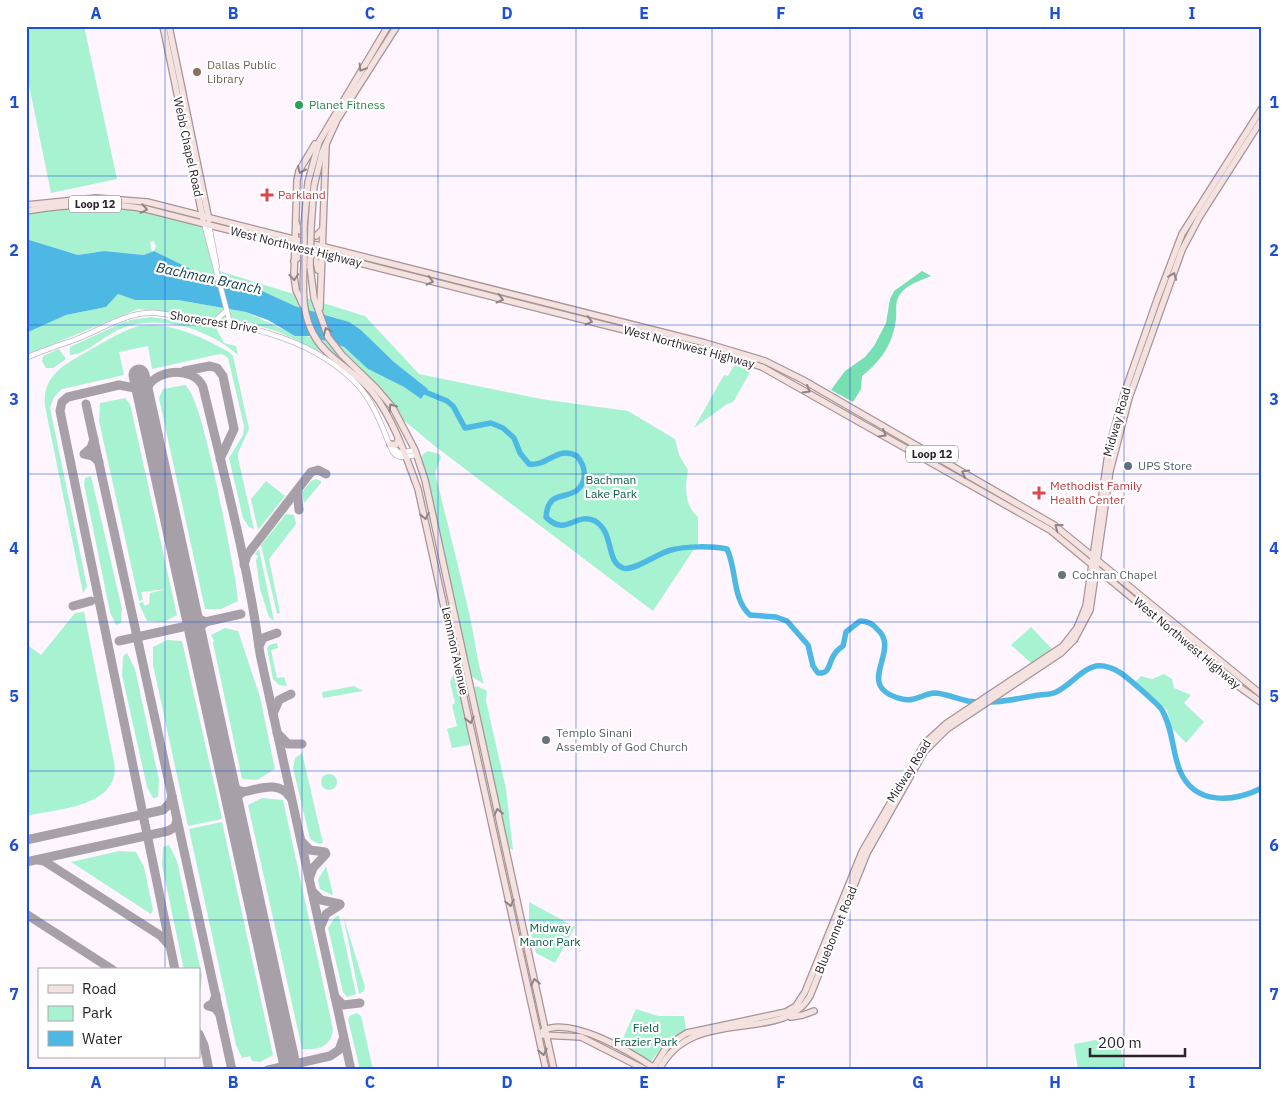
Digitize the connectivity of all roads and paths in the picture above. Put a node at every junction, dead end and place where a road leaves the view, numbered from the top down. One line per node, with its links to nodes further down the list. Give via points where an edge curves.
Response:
1 (164, 26): 10 (main road, Webb Chapel Road)
2 (169, 26): 10 (main road, Webb Chapel Road)
3 (388, 26): 6 (main road, one-way to 6)
4 (397, 26): 6 (main road)
5 (1262, 108): 44 (main road, Midway Road, via 1182,234 1124,394)
6 (339, 112): 8 (main road); 9 (main road)
7 (1262, 119): 44 (main road, Midway Road, one-way to 7, via 1182,250)
8 (321, 138): 15 (main road, one-way to 15, via 298,176); 24 (main road, bridge, via 308,182 304,226)
9 (326, 146): 17 (main road); 24 (main road, bridge, via 316,174)
10 (196, 172): 16 (main road, Webb Chapel Road)
11 (34, 203): 12 (main road, West Northwest Highway / Loop 12, via 96,198); 13 (main road, West Northwest Highway / Loop 12); 14 (main road)
12 (128, 203): 14 (main road, West Northwest Highway / Loop 12, via 72,204); 16 (main road, West Northwest Highway / Loop 12)
13 (26, 205)
14 (26, 210)
15 (295, 213): 17 (main road, via 300,232 316,236); 18 (main road)
16 (206, 221): 18 (main road, West Northwest Highway / Loop 12); 19 (main road, West Northwest Highway / Loop 12); 33 (street, Webb Chapel Road, via 209,248)
17 (322, 228): 20 (main road)
18 (294, 238): 19 (main road); 20 (main road, West Northwest Highway / Loop 12)
19 (294, 246): 21 (main road, West Northwest Highway / Loop 12); 23 (main road)
20 (321, 246): 21 (main road); 22 (main road, West Northwest Highway / Loop 12)
21 (321, 254): 25 (main road, West Northwest Highway / Loop 12); 26 (main road)
22 (366, 258): 25 (main road); 27 (main road, West Northwest Highway / Loop 12)
23 (294, 261): 26 (main road, via 301,255 314,258); 30 (main road, one-way to 30, via 296,290)
24 (307, 265): 30 (main road, Lemmon Avenue); 34 (main road, Lemmon Avenue)
25 (365, 265): 28 (main road, West Northwest Highway / Loop 12, one-way to 28)
26 (320, 276): 34 (main road)
27 (473, 284): 28 (main road); 29 (main road, West Northwest Highway / Loop 12)
28 (472, 292): 31 (main road, West Northwest Highway / Loop 12, one-way to 31)
29 (550, 304): 31 (main road); 32 (main road, West Northwest Highway / Loop 12)
30 (303, 306): 40 (main road, Lemmon Avenue, via 319,342 372,391)
31 (528, 306): 35 (main road, West Northwest Highway / Loop 12)
32 (568, 308): 35 (main road); 38 (main road, West Northwest Highway / Loop 12)
33 (227, 310): 36 (street); 37 (street, Webb Chapel Road)
34 (320, 311): 42 (main road, Lemmon Avenue, one-way to 34, via 384,397 337,349 326,331)
35 (566, 315): 38 (main road, West Northwest Highway / Loop 12, one-way to 38)
36 (214, 322): 37 (street, Shorecrest Drive); 39 (street, Shorecrest Drive, via 157,313 137,314)
37 (230, 323): 41 (street, Shorecrest Drive, via 276,335 337,367 359,386 368,399)
38 (632, 328): 45 (main road, West Northwest Highway / Loop 12, via 737,355 786,375)
39 (26, 358)
40 (398, 440): 41 (main road, via 396,446); 43 (main road, Lemmon Avenue)
41 (390, 444): 43 (street, Shorecrest Drive, via 395,454)
42 (416, 452): 43 (street); 52 (main road, Lemmon Avenue)
43 (405, 455): 53 (main road, Lemmon Avenue, one-way to 53, via 420,495)
44 (1107, 470): 48 (main road, Midway Road)
45 (1006, 500): 46 (main road, West Northwest Highway / Loop 12); 47 (main road, West Northwest Highway / Loop 12)
46 (1018, 511): 47 (main road, via 1037,517); 49 (main road, West Northwest Highway / Loop 12, via 1050,530)
47 (1040, 515): 48 (main road, West Northwest Highway / Loop 12, one-way to 47)
48 (1095, 557): 49 (main road, Midway Road); 55 (main road, West Northwest Highway / Loop 12)
49 (1094, 565): 50 (main road, West Northwest Highway / Loop 12); 51 (main road, Midway Road); 54 (main road, Midway Road)
50 (1108, 577): 51 (main road, via 1099,577); 56 (main road, West Northwest Highway / Loop 12)
51 (1094, 584): 54 (main road, Midway Road)
52 (456, 615): 53 (main road); 64 (main road, Lemmon Avenue, one-way to 52)
53 (448, 617): 65 (main road, Lemmon Avenue, one-way to 65)
54 (1084, 618): 57 (main road, Midway Road, via 1066,642)
55 (1215, 657): 56 (main road); 58 (main road, West Northwest Highway / Loop 12)
56 (1210, 662): 59 (main road, West Northwest Highway / Loop 12)
57 (1030, 671): 60 (main road, Midway Road, via 947,729 924,752); 60 (main road, Midway Road, via 936,731 925,743)
58 (1262, 695)
59 (1262, 703)
60 (865, 853): 61 (main road, Bluebonnet Road, via 810,996)
61 (801, 1005): 63 (main road); 66 (main road, via 786,1012 688,1032 668,1045)
62 (814, 1011): 63 (main road)
63 (789, 1017): 66 (main road, via 691,1037)
64 (546, 1033): 65 (main road); 66 (main road, via 572,1029 587,1033); 68 (main road, Lemmon Avenue); 69 (main road, via 581,1037)
65 (539, 1034): 67 (main road, Lemmon Avenue, one-way to 67)
66 (656, 1069)
67 (546, 1070)
68 (554, 1070)
69 (646, 1070)

